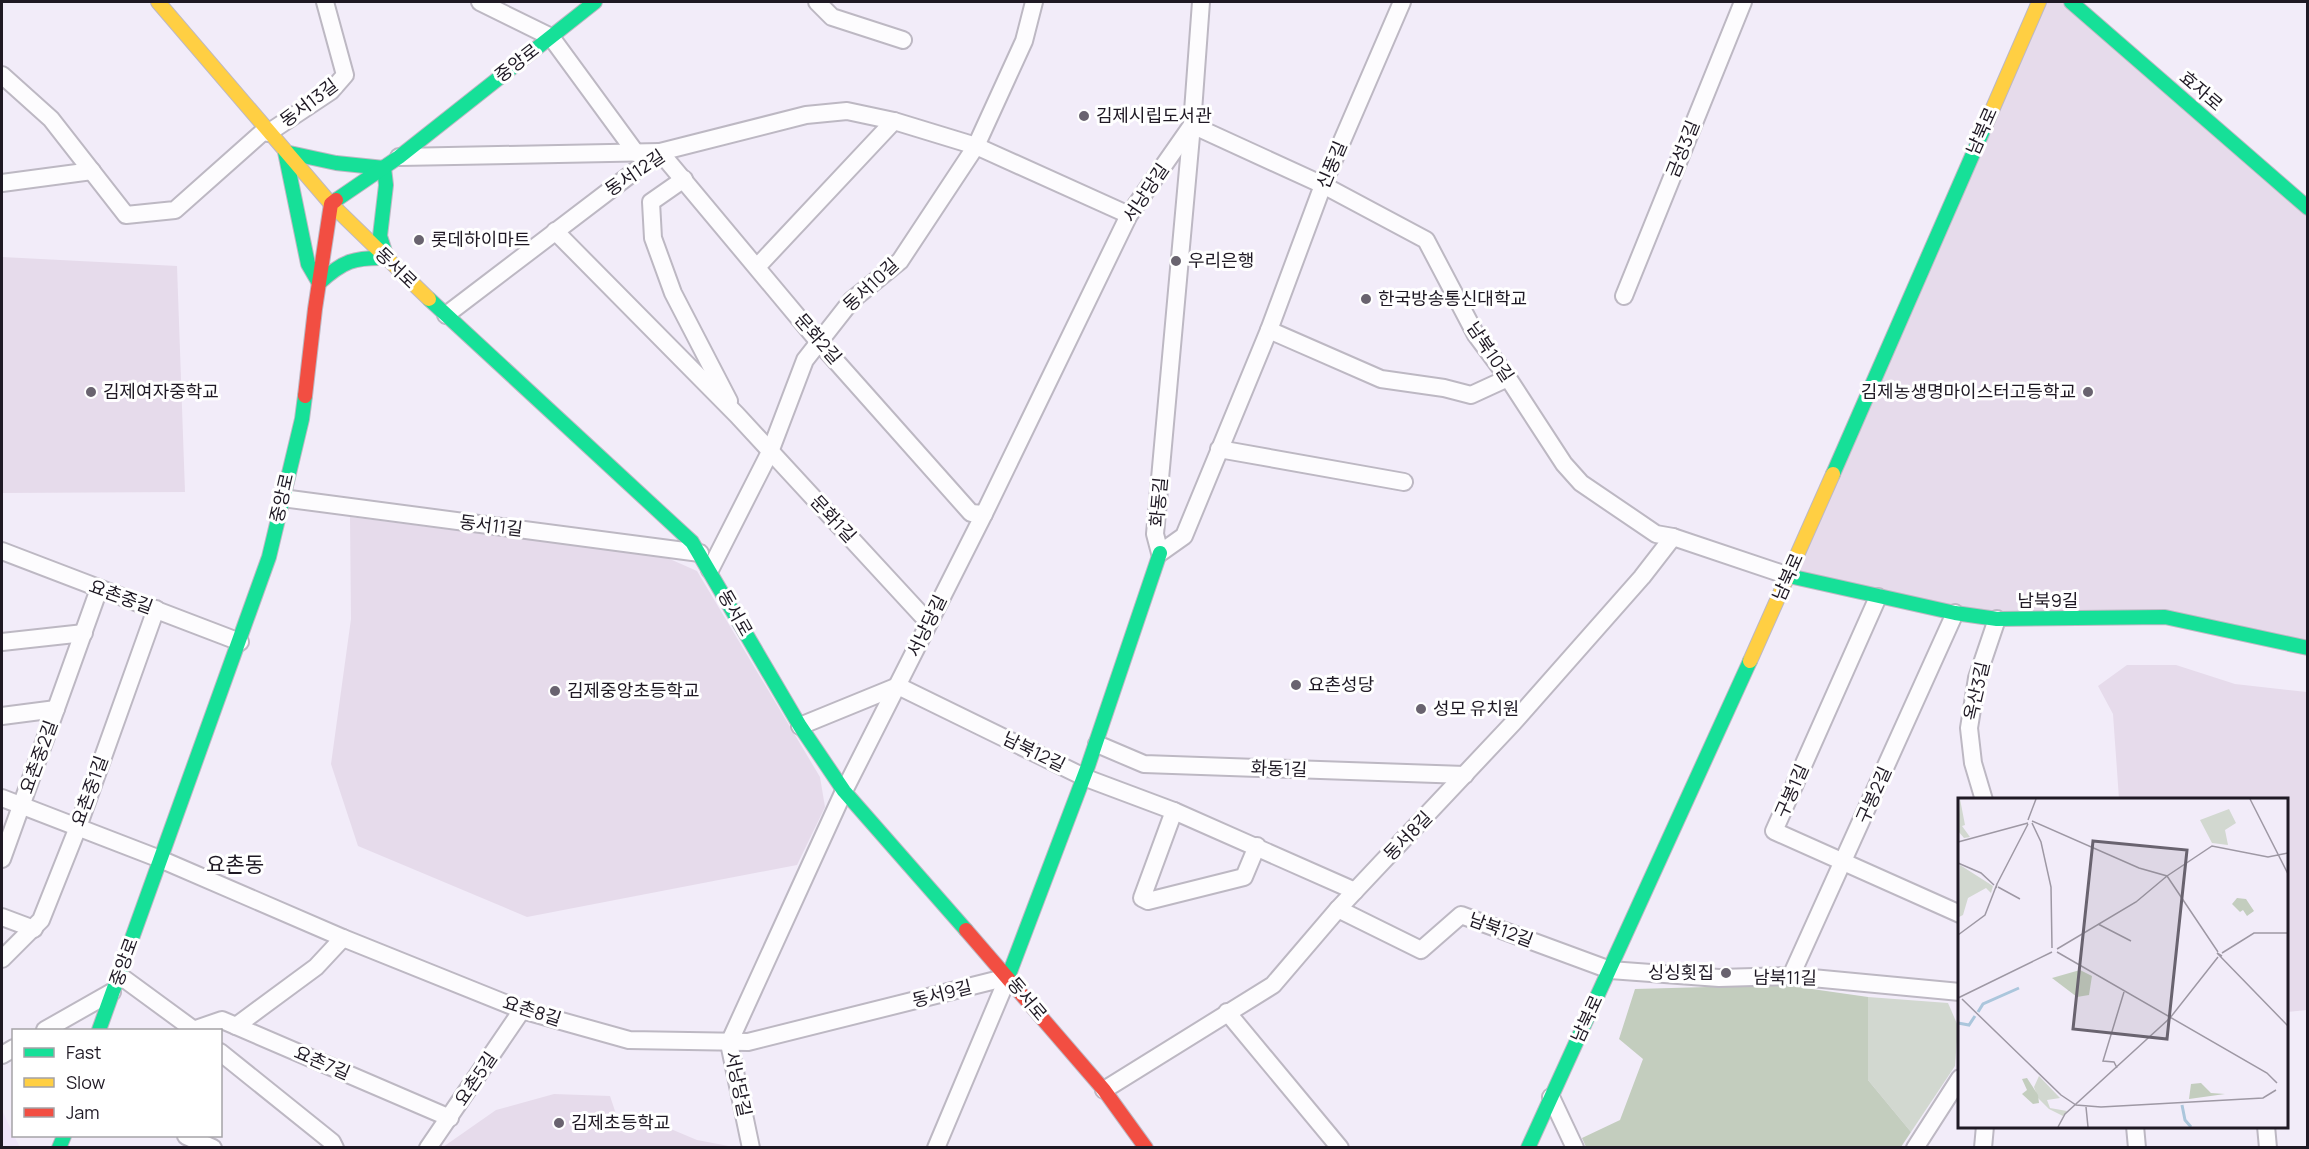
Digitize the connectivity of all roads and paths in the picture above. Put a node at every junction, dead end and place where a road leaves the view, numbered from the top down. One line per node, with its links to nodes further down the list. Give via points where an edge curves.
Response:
1 (158, 2): 17 (street, 동서로)
2 (324, 2): 17 (street, 동서13길, via 345,75 331,91)
3 (480, 2): 12 (street)
4 (595, 2): 12 (street, 중앙로)
5 (817, 2): 13 (street, via 832,17)
6 (1034, 2): 18 (street, 동서10길, via 1024,41)
7 (1201, 2): 16 (street, 화동길)
8 (1402, 2): 27 (street, 신풍길)
9 (1743, 2): 35 (street, 금성3길)
10 (2039, 2): 51 (street, 남북로)
11 (2071, 2): 29 (street, 효자로)
12 (551, 37): 21 (street, 중앙로); 22 (street, 중앙로)
13 (903, 40)
14 (2, 75): 24 (street, via 51,119)
15 (894, 121): 18 (street, 동서12길); 20 (street, 동서12길, via 847,111 806,115); 33 (street)
16 (1192, 125): 27 (street, 남북10길); 30 (street, 서낭당길); 49 (street, 화동길, via 1155,534)
17 (267, 131): 19 (street, 동서로); 24 (street, via 175,210 126,215)
18 (976, 146): 30 (street, 동서12길); 38 (street, 동서10길, via 900,261 852,300)
19 (285, 152): 23 (street); 28 (street, 동서로); 34 (street, via 308,264)
20 (660, 152): 21 (street); 25 (street, 문화2길); 31 (street, 동서12길)
21 (636, 153): 22 (street)
22 (399, 157): 23 (street, 중앙로)
23 (384, 168): 28 (street, 중앙로); 32 (street, via 380,237)
24 (92, 171): 26 (street)
25 (684, 179): 33 (street, 문화2길); 40 (street, 문화1길, via 651,202 653,238 673,293)
26 (3, 181)
27 (1323, 185): 37 (street, 신풍길); 39 (street, 남북10길, via 1426,240 1476,335)
28 (331, 204): 32 (street, 동서로); 34 (street, 중앙로)
29 (2307, 208)
30 (1129, 215): 45 (street, 서낭당길)
31 (555, 231): 36 (street, 동서12길); 40 (street, 문화1길)
32 (387, 258): 34 (street, via 351,259 338,264); 36 (street, 동서로)
33 (757, 267): 38 (street, 문화2길)
34 (319, 283): 44 (street, 중앙로, via 302,419)
35 (1624, 296)
36 (446, 315): 48 (street, 동서로)
37 (1269, 330): 39 (street, via 1381,379 1471,394); 41 (street, 신풍길)
38 (818, 341): 42 (street, 동서10길, via 805,360); 45 (street, 문화2길, via 971,513)
39 (1508, 378): 46 (street, 남북10길, via 1564,464 1581,483 1656,534)
40 (736, 415): 42 (street, 문화1길)
41 (1219, 449): 43 (street); 49 (street, 신풍길, via 1184,536)
42 (770, 452): 50 (street, 동서10길); 57 (street, 문화1길)
43 (1404, 482)
44 (282, 498): 48 (street, 동서11길); 60 (street, 중앙로, via 269,557)
45 (984, 514): 57 (street, 서낭당길)
46 (1673, 537): 51 (street, 남북10길); 67 (street, 동서8길)
47 (2, 550): 52 (street, 요촌중길)
48 (700, 553): 50 (street, 동서로)
49 (1160, 553): 66 (street, 화동길)
50 (710, 570): 65 (street, 동서로)
51 (1789, 576): 53 (street, 남북9길); 86 (street, 남북로)
52 (99, 589): 54 (street, 요촌중길); 58 (street, 요촌중2길)
53 (1878, 597): 55 (street, 남북9길); 78 (street, 구봉1길, via 1774,831)
54 (156, 609): 60 (street, 요촌중길); 74 (street, 요촌중1길)
55 (1954, 613): 56 (street, 남북9길); 78 (street, 구봉2길)
56 (1998, 619): 61 (street, 남북9길, via 2165,617); 71 (street, 옥산3길, via 1977,678 1969,728 1973,763)
57 (929, 623): 62 (street, 서낭당길)
58 (84, 633): 59 (street); 63 (street, 요촌중2길)
59 (2, 642)
60 (240, 642): 77 (street, 중앙로)
61 (2307, 648)
62 (898, 686): 65 (street); 68 (street, 남북12길); 69 (street, 서낭당길)
63 (56, 709): 64 (street, 요촌중2길); 72 (street, 요촌중2길)
64 (2, 716)
65 (800, 726): 69 (street, 동서로)
66 (1097, 744): 67 (street, 화동1길, via 1144,764); 68 (street, 화동길)
67 (1465, 775): 79 (street, 동서8길)
68 (1086, 777): 73 (street, 남북12길); 89 (street, 화동길)
69 (844, 791): 89 (street, 동서로); 99 (street, 서낭당길)
70 (2, 798): 72 (street, 요촌중2길)
71 (1983, 798)
72 (21, 806): 74 (street); 76 (street, 요촌중2길)
73 (1174, 811): 75 (street, 남북12길); 75 (street, via 1142,898 1148,902 1244,877)
74 (78, 826): 77 (street); 83 (street, 요촌중1길)
75 (1257, 846): 79 (street, 남북12길)
76 (2, 859)
77 (160, 859): 84 (street, 요촌8길); 87 (street, 중앙로)
78 (1844, 862): 81 (street, 구봉1길); 88 (street, 구봉2길)
79 (1355, 891): 80 (street, 동서8길)
80 (1338, 909): 86 (street, 남북12길, via 1421,950 1461,915); 93 (street, 동서8길, via 1273,985)
81 (1958, 914)
82 (2, 917): 83 (street)
83 (34, 929): 85 (street, 요촌중1길)
84 (344, 938): 92 (street, 요촌8길); 94 (street, via 316,967)
85 (2, 959)
86 (1610, 970): 88 (street, 남북11길, via 1719,978); 103 (street, 남북로)
87 (119, 975): 91 (street, 중앙로); 97 (street, 요촌7길)
88 (1791, 976): 90 (street, 남북11길)
89 (1008, 977): 99 (street, 동서9길, via 748,1042); 102 (street, 동서로); 113 (street, 동서9길)
90 (1958, 992)
91 (112, 993): 95 (street); 96 (street, 중앙로)
92 (522, 1010): 99 (street, 요촌8길, via 629,1040); 104 (street, 요촌5길)
93 (1227, 1012): 102 (street, 동서8길); 115 (street)
94 (236, 1026): 98 (street, 요촌7길, via 222,1020); 104 (street, 요촌7길)
95 (47, 1029)
96 (99, 1029)
97 (193, 1029)
98 (197, 1029)
99 (729, 1042): 112 (street, 서낭당길)
100 (222, 1054): 110 (street)
101 (1958, 1080): 118 (street)
102 (1104, 1090): 114 (street, 동서로)
103 (1551, 1097): 116 (street, 남북로); 117 (street)
104 (450, 1118): 111 (street, 요촌5길)
105 (1985, 1128): 119 (street)
106 (2135, 1128): 120 (street)
107 (2266, 1128): 121 (street)
108 (188, 1137): 109 (street)
109 (213, 1148)
110 (335, 1148)
111 (428, 1148)
112 (751, 1148)
113 (936, 1148)
114 (1146, 1148)
115 (1340, 1148)
116 (1528, 1148)
117 (1575, 1148)
118 (1915, 1148)
119 (1983, 1148)
120 (2137, 1148)
121 (2268, 1148)

